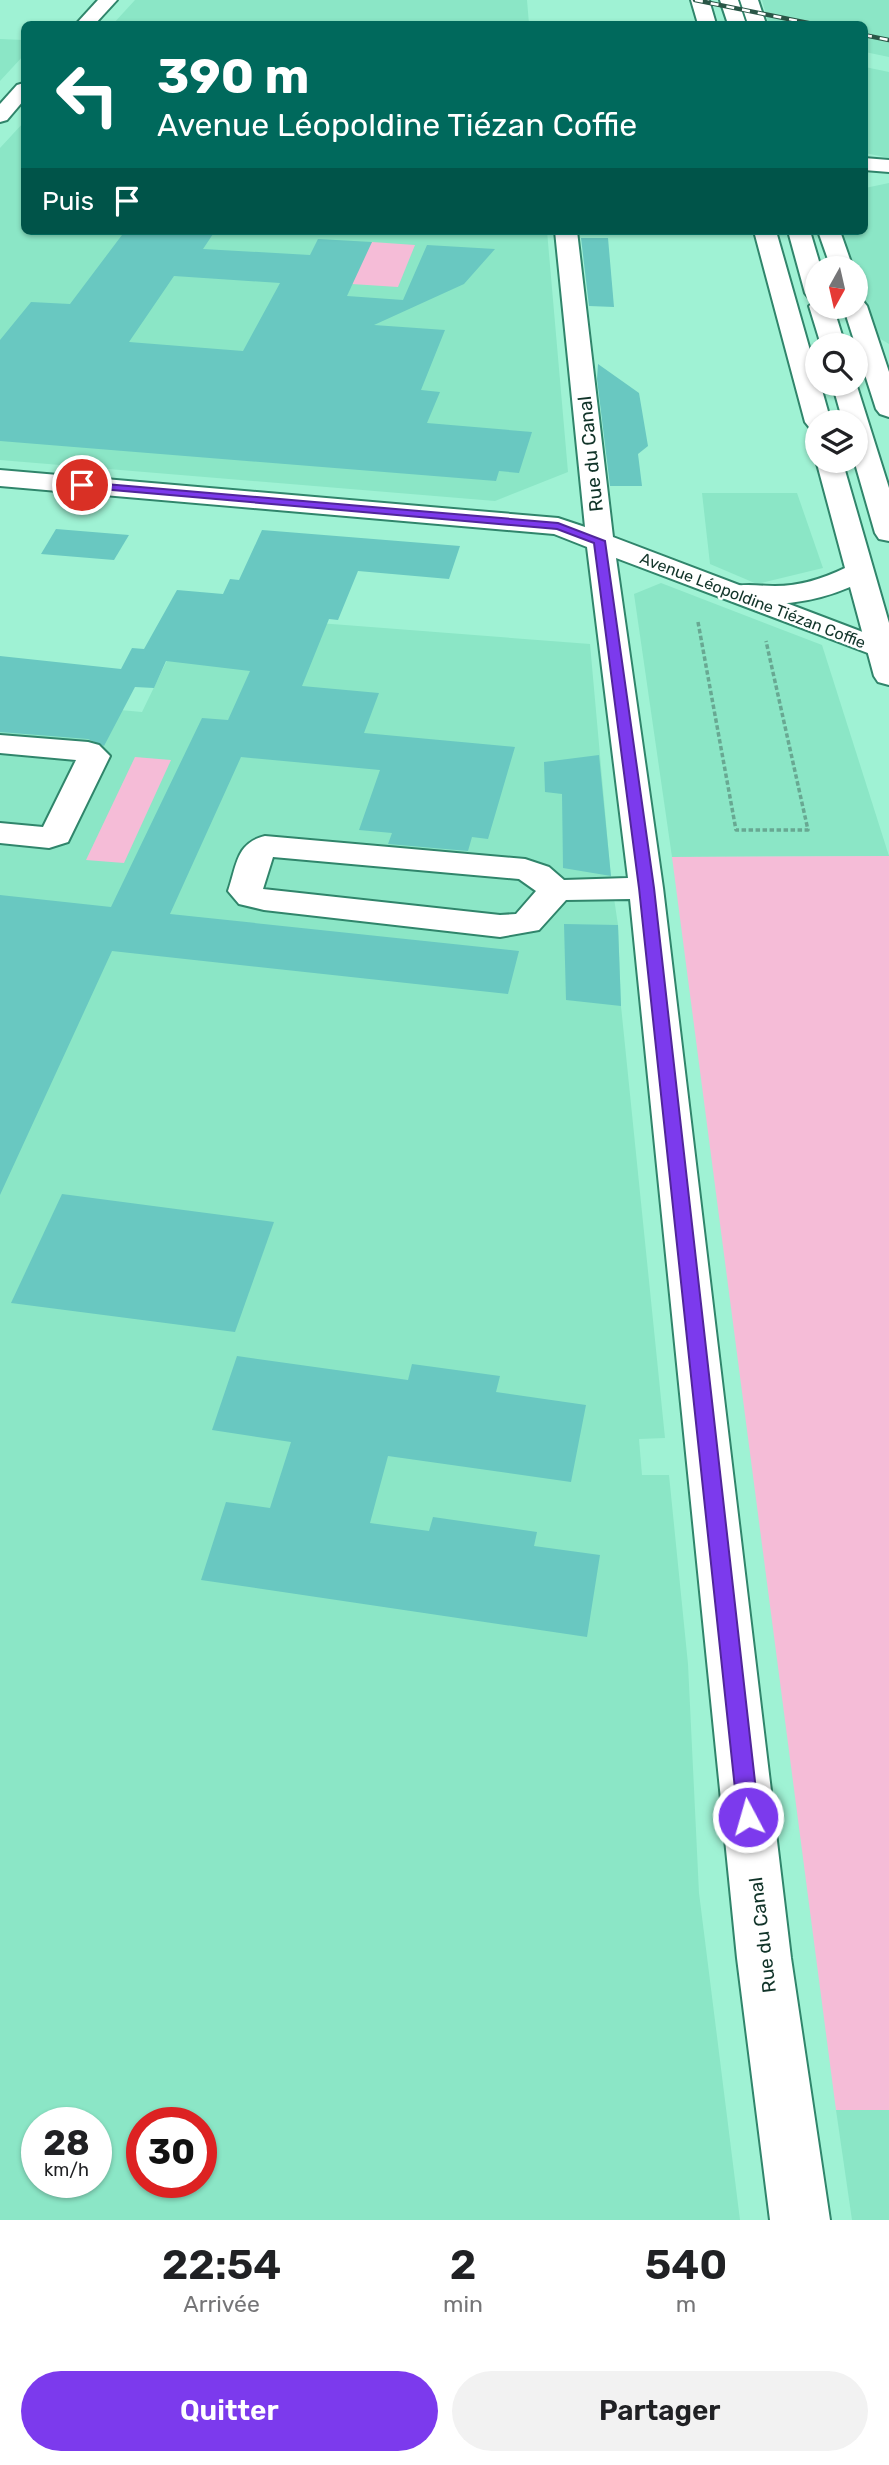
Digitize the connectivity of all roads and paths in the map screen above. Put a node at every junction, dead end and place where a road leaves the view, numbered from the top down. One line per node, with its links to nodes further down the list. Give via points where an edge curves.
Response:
1 (108, 0): 5 (street)
2 (700, 0): 6 (street)
3 (729, 0): 7 (street)
4 (749, 0): 8 (street)
5 (88, 21)
6 (706, 21)
7 (736, 21)
8 (756, 21)
9 (0, 85): 10 (street)
10 (21, 88)
11 (21, 92): 12 (street)
12 (0, 116)
13 (868, 164): 14 (street)
14 (889, 166)
15 (566, 235): 29 (street, Rue du Canal)
16 (766, 235): 25 (street)
17 (800, 235): 19 (street)
18 (831, 235): 20 (street)
19 (806, 256)
20 (838, 256)
21 (861, 319): 22 (street)
22 (882, 367): 24 (street)
23 (848, 396): 28 (street)
24 (889, 409)
25 (815, 410)
26 (833, 473): 30 (street)
27 (0, 478): 29 (street, Avenue Léopoldine Tiézan Coffie, via 558,526)
28 (889, 533)
29 (600, 541): 31 (street, Avenue Léopoldine Tiézan Coffie); 37 (street, Rue du Canal)
30 (860, 571): 31 (street, via 834,586 808,593); 34 (street)
31 (740, 593): 34 (street, Avenue Léopoldine Tiézan Coffie)
32 (698, 622): 33 (path, via 736,830 808,830)
33 (766, 641)
34 (887, 659)
35 (0, 744): 36 (street, via 94,756 56,835)
36 (0, 833)
37 (646, 888): 38 (street); 39 (street, Rue du Canal, via 764,1958)
38 (556, 890): 38 (street, via 527,923 508,926 264,900 245,891 259,849 265,846 525,869)
39 (800, 2220)

